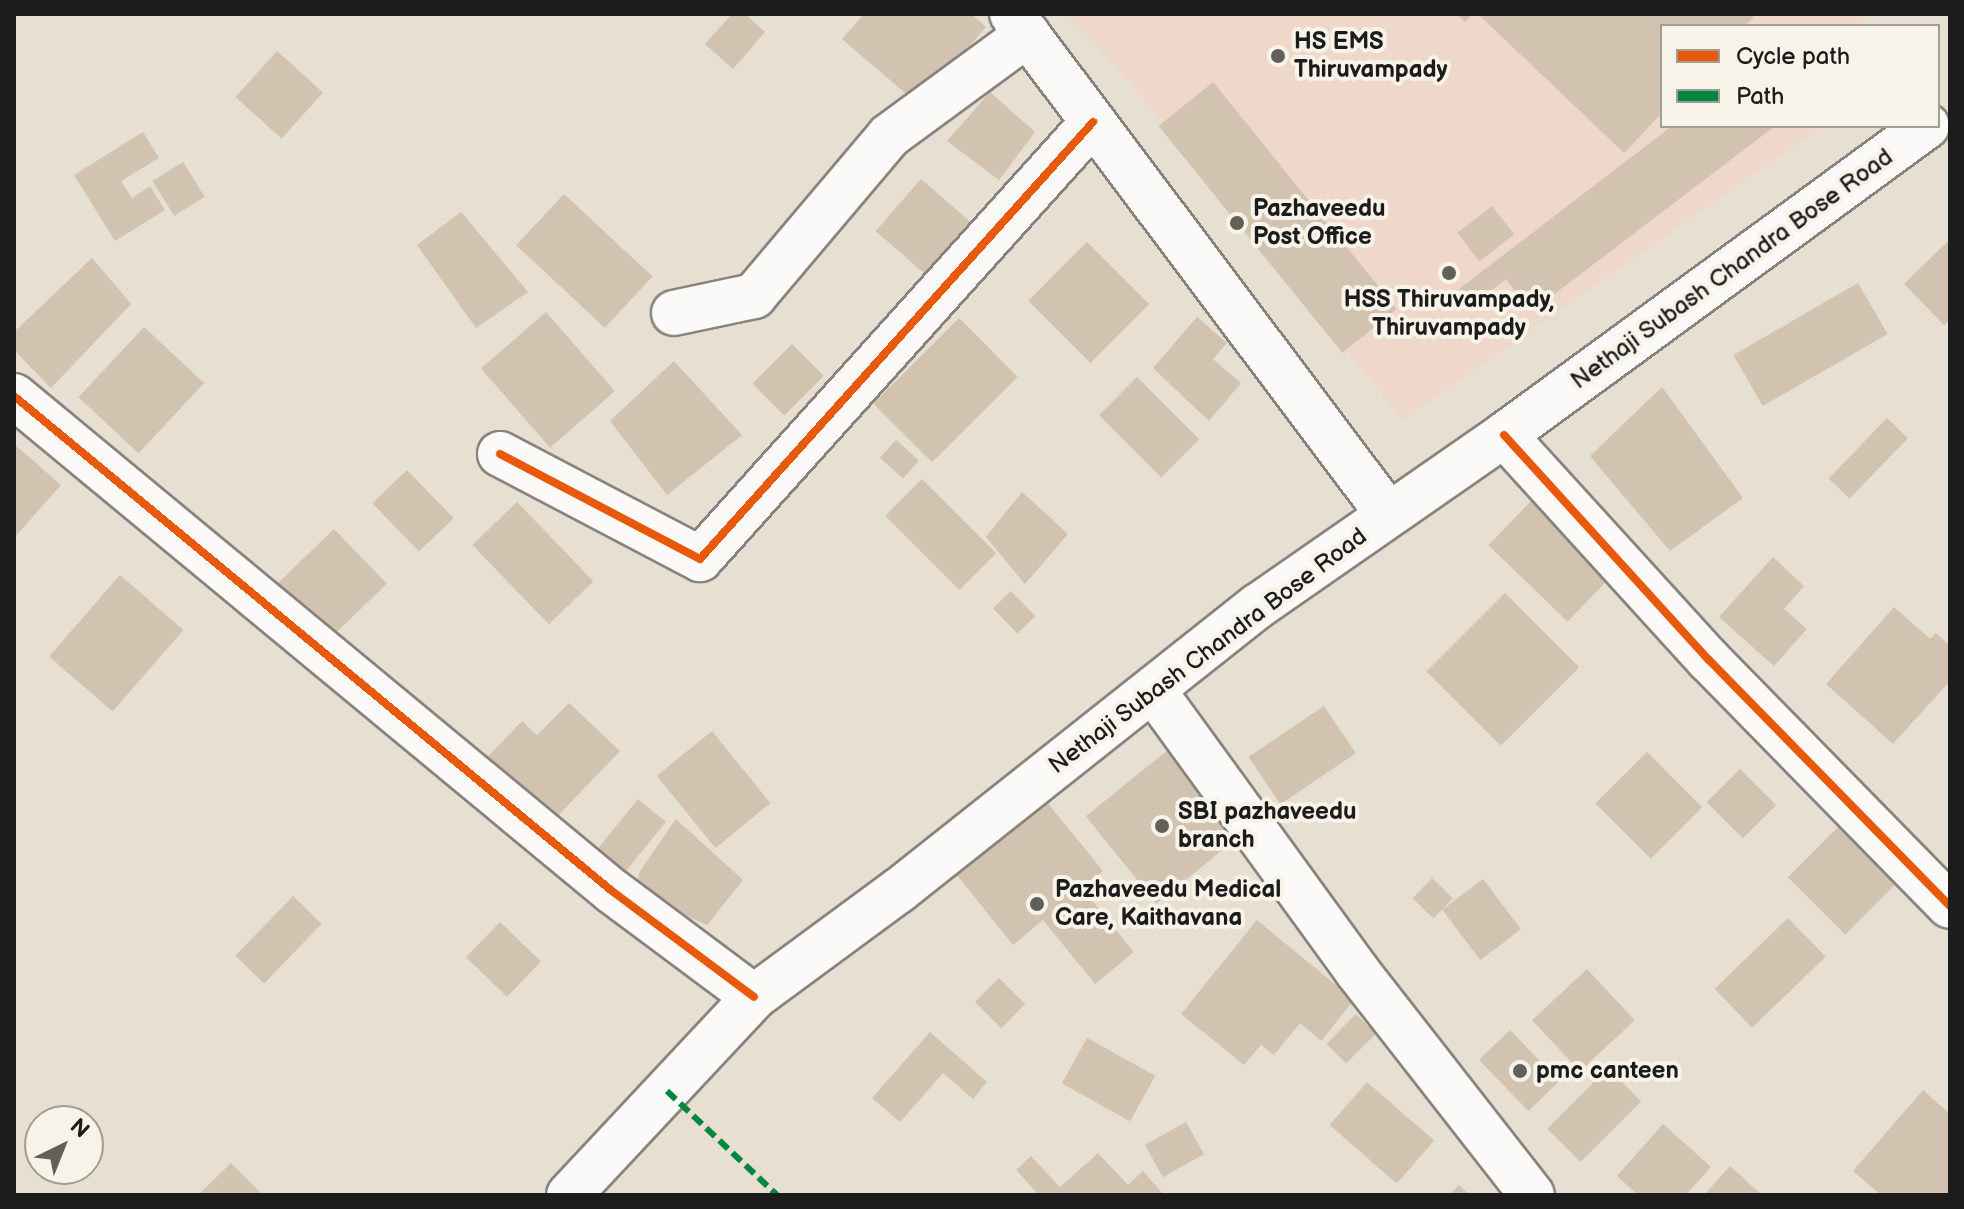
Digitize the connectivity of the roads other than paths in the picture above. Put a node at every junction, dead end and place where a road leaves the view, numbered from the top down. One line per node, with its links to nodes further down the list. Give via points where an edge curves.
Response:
1 (1020, 24): 2 (street); 4 (street, via 889,136 754,296)
2 (1093, 122): 7 (street, via 700,559); 8 (street)
3 (1924, 128): 6 (street, Nethaji Subash Chandra Bose Road)
4 (674, 313)
5 (14, 396): 11 (street, via 612,891)
6 (1504, 435): 8 (street, Nethaji Subash Chandra Bose Road); 10 (street, via 1709,660)
7 (500, 454)
8 (1388, 514): 9 (street, Nethaji Subash Chandra Bose Road, via 1258,606)
9 (1153, 690): 11 (street, Nethaji Subash Chandra Bose Road); 13 (street, via 1357,971)
10 (1950, 906)
11 (754, 997): 12 (street, Nethaji Subash Chandra Bose Road)
12 (569, 1195)
13 (1532, 1195)

